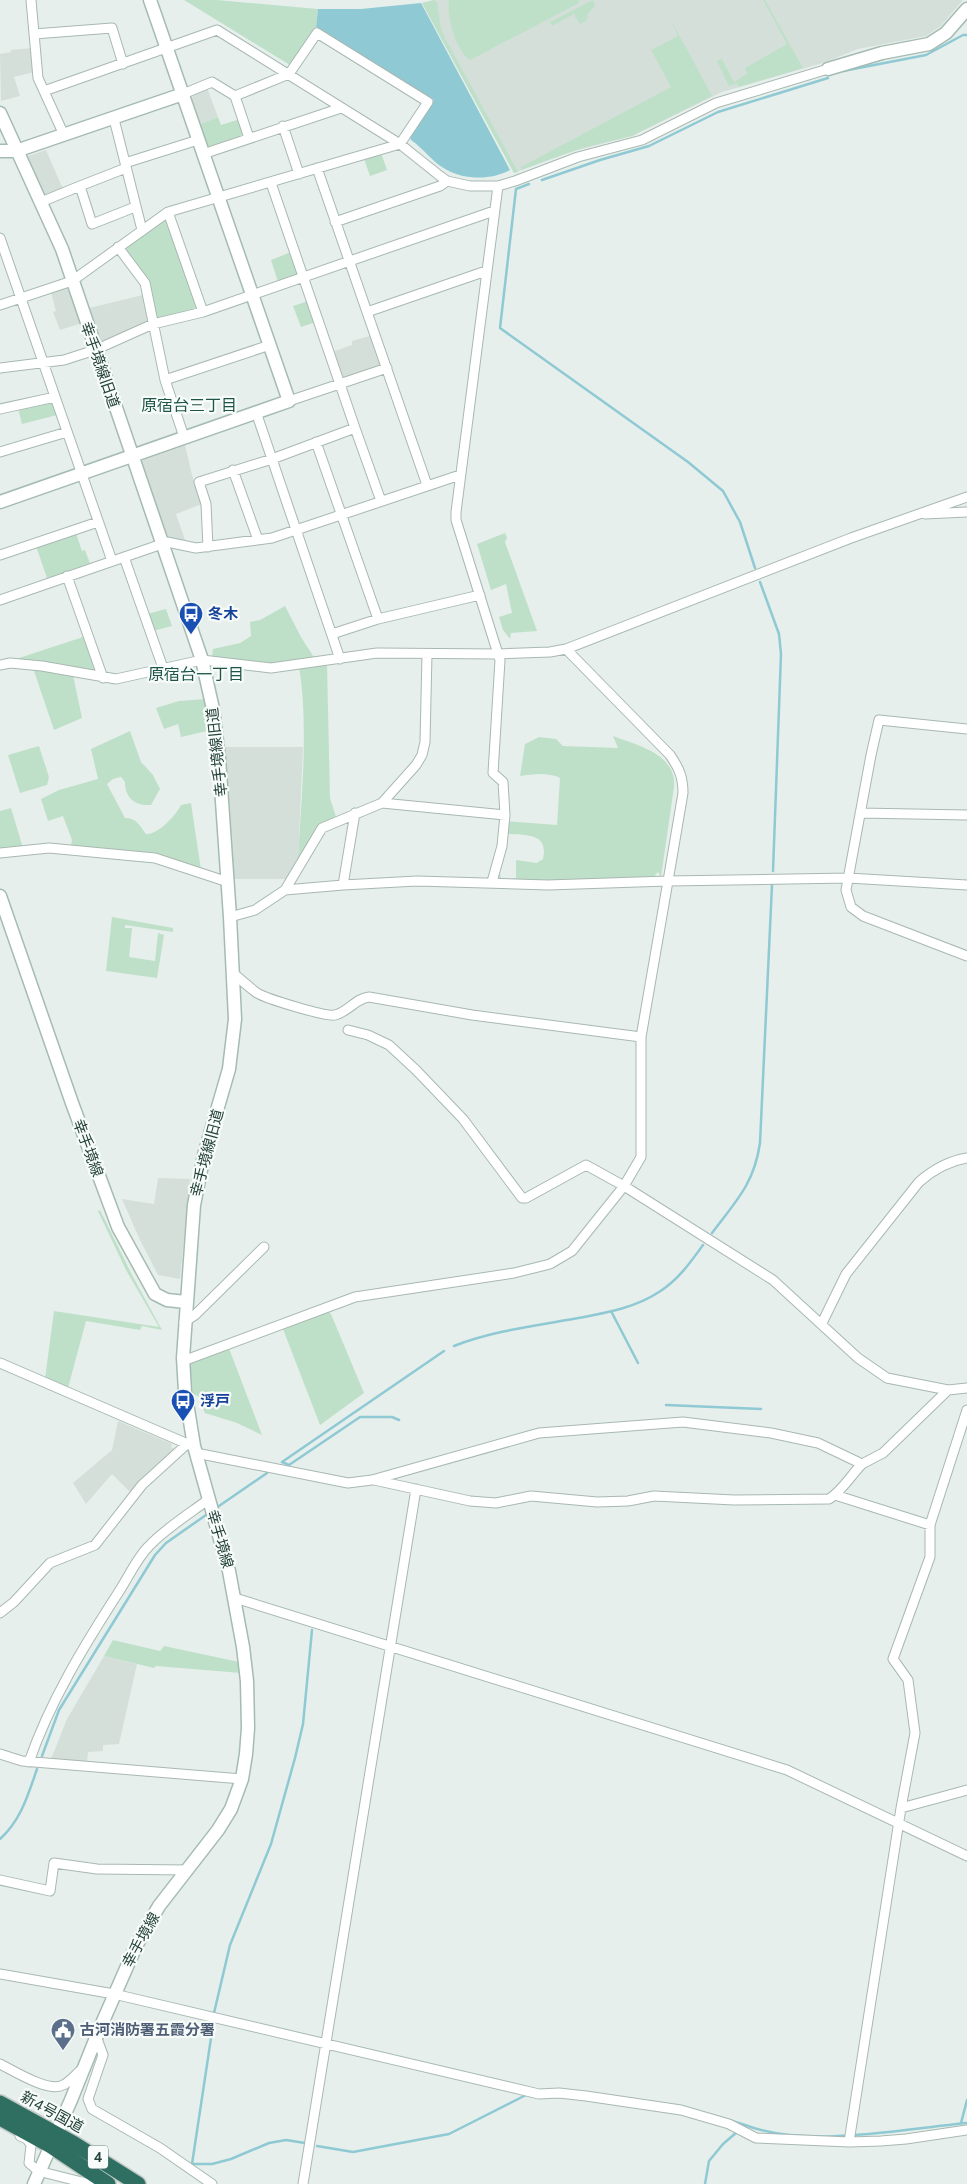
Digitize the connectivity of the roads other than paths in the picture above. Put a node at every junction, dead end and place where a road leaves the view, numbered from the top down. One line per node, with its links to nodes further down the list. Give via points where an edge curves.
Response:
1 (30, 0): 4 (street)
2 (150, 0): 5 (street)
3 (967, 9): 7 (street, via 946,33 929,44 882,53)
4 (34, 34): 6 (street, via 112,28); 9 (street, via 38,78)
5 (167, 47): 6 (street); 8 (street, via 217,30); 10 (street)
6 (123, 64): 9 (street)
7 (828, 69): 29 (street, via 716,103 642,140 578,157)
8 (290, 74): 11 (street); 12 (street); 19 (street, via 316,32 428,102)
9 (44, 91): 16 (street)
10 (183, 94): 11 (street, via 212,82); 14 (street); 18 (street)
11 (236, 96): 17 (street)
12 (341, 108): 15 (street); 19 (street)
13 (0, 113): 20 (street, 幸手境線旧道)
14 (114, 119): 16 (street); 23 (street)
15 (282, 126): 17 (street); 25 (street)
16 (64, 135): 20 (street)
17 (249, 138): 22 (street)
18 (198, 140): 22 (street); 23 (street)
19 (400, 144): 24 (street); 26 (street)
20 (16, 150): 21 (street); 31 (street, 幸手境線旧道)
21 (0, 151)
22 (203, 154): 30 (street)
23 (126, 165): 28 (street); 32 (street)
24 (317, 168): 25 (street); 35 (street)
25 (299, 174): 27 (street)
26 (447, 181): 29 (street, via 470,186); 35 (street)
27 (271, 183): 30 (street); 41 (street)
28 (80, 186): 31 (street); 32 (street, via 92,224)
29 (498, 186): 33 (street)
30 (219, 198): 34 (street); 43 (street)
31 (41, 202): 42 (street, 幸手境線旧道)
32 (135, 207): 36 (street)
33 (494, 211): 39 (street); 40 (street)
34 (168, 212): 36 (street); 46 (street)
35 (335, 222): 39 (street)
36 (142, 230): 38 (street)
37 (0, 238): 44 (street)
38 (118, 247): 42 (street); 48 (street, via 145,283)
39 (349, 261): 41 (street); 47 (street)
40 (486, 272): 47 (street); 69 (street)
41 (303, 277): 43 (street); 55 (street)
42 (72, 281): 44 (street); 50 (street, 幸手境線旧道)
43 (252, 295): 46 (street); 49 (street)
44 (20, 298): 45 (street); 51 (street)
45 (0, 305)
46 (203, 312): 48 (street)
47 (367, 312): 53 (street)
48 (153, 324): 50 (street); 54 (street)
49 (270, 345): 54 (street); 57 (street)
50 (95, 350): 51 (street); 65 (street, 幸手境線旧道)
51 (44, 363): 52 (street); 56 (street)
52 (0, 368)
53 (387, 368): 55 (street); 70 (street)
54 (165, 380): 62 (street)
55 (340, 384): 57 (street); 60 (street)
56 (55, 397): 58 (street); 61 (street)
57 (289, 401): 59 (street)
58 (0, 409)
59 (256, 412): 62 (street); 66 (street)
60 (356, 428): 63 (street); 72 (street)
61 (67, 432): 64 (street); 68 (street)
62 (184, 437): 65 (street)
63 (316, 442): 66 (street); 75 (street)
64 (0, 452)
65 (132, 456): 68 (street); 80 (street, 幸手境線旧道)
66 (272, 458): 67 (street); 78 (street)
67 (233, 470): 79 (street); 81 (street, via 199,482 206,504)
68 (82, 473): 73 (street); 77 (street)
69 (460, 475): 70 (street); 86 (street, via 456,520)
70 (427, 485): 72 (street)
71 (967, 497): 76 (street)
72 (381, 501): 75 (street)
73 (0, 502)
74 (967, 512): 76 (street)
75 (340, 515): 78 (street); 88 (street)
76 (912, 515): 90 (street)
77 (98, 522): 82 (street); 84 (street)
78 (296, 531): 79 (street); 89 (street)
79 (258, 540): 81 (street)
80 (162, 544): 81 (street); 83 (street); 93 (street, 幸手境線旧道)
81 (208, 547)
82 (0, 555)
83 (124, 557): 84 (street); 96 (street)
84 (112, 561): 85 (street)
85 (67, 576): 87 (street); 97 (street)
86 (480, 595): 88 (street); 92 (street)
87 (0, 600)
88 (378, 619): 89 (street)
89 (332, 634): 94 (street)
90 (566, 649): 92 (street); 106 (street, via 670,755 683,778)
91 (427, 654): 92 (street); 94 (street, via 376,653); 99 (street, via 427,709 422,755)
92 (498, 654): 103 (street, via 498,715 493,773 502,782)
93 (202, 660): 94 (street, via 271,668); 96 (street); 107 (street, 幸手境線旧道, via 213,708)
94 (340, 660)
95 (0, 665): 97 (street, via 42,666)
96 (163, 668): 97 (street, via 128,677)
97 (103, 678)
98 (967, 729): 101 (street, via 880,720)
99 (382, 803): 100 (street); 103 (street)
100 (355, 813): 109 (street); 111 (street, via 322,828)
101 (860, 813): 102 (street); 105 (street)
102 (967, 815)
103 (505, 816): 108 (street, via 502,846)
104 (0, 853): 107 (street, via 49,848 101,851 155,858)
105 (848, 878): 106 (street); 110 (street); 114 (street, via 848,901 863,916)
106 (668, 881): 108 (street, via 548,885); 117 (street)
107 (228, 882): 113 (street, 幸手境線旧道)
108 (492, 882): 109 (street, via 417,881)
109 (343, 885): 111 (street)
110 (967, 885)
111 (285, 890): 113 (street, via 255,910)
112 (0, 896): 121 (street, 幸手境線, via 118,1227 155,1294 167,1300)
113 (230, 917): 115 (street, 幸手境線旧道)
114 (967, 956)
115 (233, 973): 117 (street, via 267,998 329,1015 341,1013 363,997 369,997 472,1015); 121 (street, 幸手境線旧道, via 235,1019 230,1069 198,1180)
116 (348, 1030): 119 (street, via 389,1045 416,1070 463,1119 522,1198 586,1164)
117 (641, 1037): 119 (street, via 641,1157)
118 (967, 1158): 123 (street, via 933,1170 919,1182 846,1274)
119 (624, 1186): 123 (street, via 773,1280); 124 (street, via 572,1251 550,1264 514,1273 355,1297)
120 (264, 1247): 122 (street)
121 (186, 1302): 122 (street, 幸手境線)
122 (184, 1322): 124 (street, 幸手境線)
123 (822, 1324): 127 (street, via 858,1358 887,1378)
124 (183, 1361): 129 (street, 幸手境線)
125 (0, 1363): 129 (street)
126 (967, 1388): 127 (street)
127 (948, 1390): 130 (street, via 883,1453)
128 (967, 1410): 135 (street)
129 (192, 1447): 131 (street, via 348,1483); 134 (street, 幸手境線); 137 (street, via 142,1485 95,1544 50,1563)
130 (862, 1464): 131 (street, via 818,1443 771,1433 683,1422 540,1433); 133 (street)
131 (372, 1480): 132 (street)
132 (416, 1489): 133 (street, via 470,1501 496,1503 531,1496 597,1502 654,1496 743,1500 829,1499); 138 (street)
133 (835, 1495): 135 (street)
134 (209, 1499): 136 (street, 幸手境線); 140 (street, via 145,1551 53,1705)
135 (930, 1525): 143 (street, via 930,1556 893,1659 908,1680 915,1733)
136 (235, 1598): 138 (street); 141 (street, 幸手境線, via 247,1681 248,1728)
137 (0, 1614)
138 (390, 1647): 144 (street, via 787,1770); 151 (street)
139 (0, 1754): 140 (street)
140 (29, 1762): 141 (street)
141 (242, 1779): 146 (street, 幸手境線, via 231,1809)
142 (967, 1790): 143 (street)
143 (901, 1808): 144 (street)
144 (900, 1823): 145 (street); 159 (street)
145 (967, 1856)
146 (187, 1870): 147 (street, via 97,1869 54,1863 50,1891); 149 (street, 幸手境線, via 149,1923)
147 (0, 1880)
148 (0, 1974): 149 (street)
149 (114, 1994): 150 (street, 幸手境線); 151 (street)
150 (96, 2036): 153 (street, 幸手境線); 165 (street, via 103,2055 88,2099 92,2109 160,2148)
151 (326, 2044): 159 (street, via 539,2094 559,2093 681,2110 756,2138); 166 (street)
152 (0, 2064): 153 (street, via 54,2088 63,2086)
153 (86, 2066): 158 (street, 幸手境線)
154 (0, 2103): 158 (highway, 新4号国道 / 4)
155 (0, 2118): 158 (highway, 新4号国道 / 4)
156 (0, 2126): 160 (street, via 26,2139 31,2145 29,2164)
157 (967, 2130): 159 (street, via 906,2139)
158 (54, 2140): 160 (street, 幸手境線); 163 (highway, 新4号国道 / 4); 164 (highway, 新4号国道 / 4, via 99,2158)
159 (849, 2141)
160 (38, 2171): 161 (street, 幸手境線); 162 (street)
161 (34, 2184)
162 (90, 2184)
163 (108, 2184)
164 (138, 2184)
165 (212, 2184)
166 (303, 2184)

